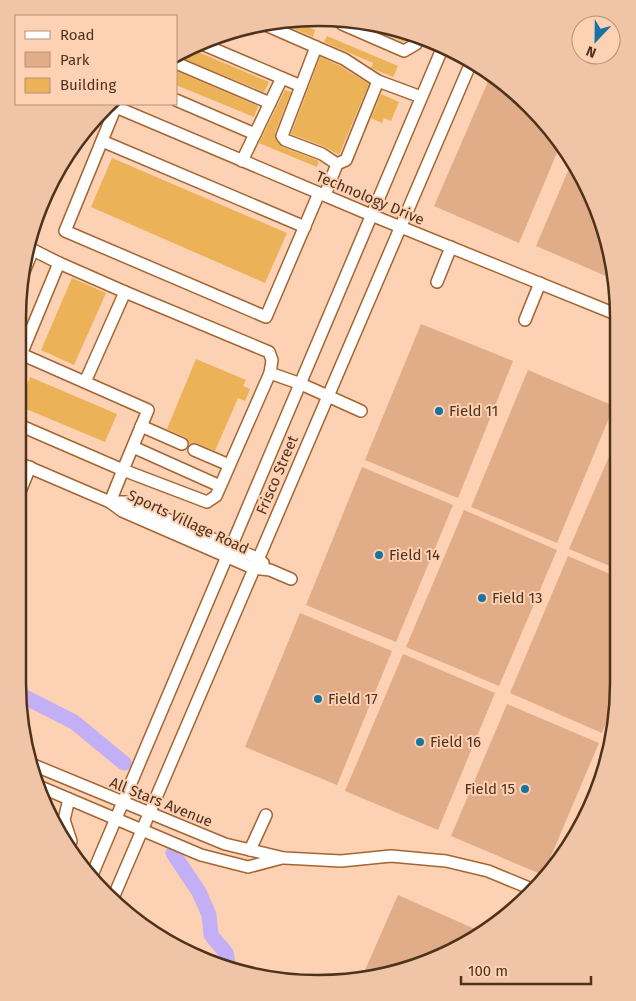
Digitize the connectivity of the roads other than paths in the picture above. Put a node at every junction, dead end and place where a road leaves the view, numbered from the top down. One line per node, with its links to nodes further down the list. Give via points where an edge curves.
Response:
1 (353, 29): 3 (street, via 404,50)
2 (276, 30): 5 (street)
3 (416, 43)
4 (209, 47): 9 (street)
5 (316, 47): 10 (street, via 344,59); 11 (street)
6 (440, 53): 12 (street, Frisco Street)
7 (178, 64): 14 (street)
8 (469, 68): 23 (street, Frisco Street)
9 (282, 78): 11 (street); 14 (street)
10 (378, 81): 12 (street); 20 (street, via 346,160)
11 (301, 86): 20 (street, via 282,136)
12 (421, 97): 22 (street, Frisco Street)
13 (178, 101): 17 (street)
14 (270, 103): 17 (street)
15 (118, 106): 19 (street, Technology Drive)
16 (113, 111): 18 (street)
17 (255, 134): 19 (street)
18 (102, 141): 24 (street); 24 (street, via 65,231 266,317)
19 (242, 160): 21 (street, Technology Drive)
20 (337, 164): 21 (street)
21 (322, 194): 22 (street, Technology Drive); 24 (street)
22 (371, 215): 23 (street, Technology Drive); 37 (street, Frisco Street)
23 (399, 226): 25 (street, Technology Drive); 38 (street, Frisco Street)
24 (305, 227)
25 (451, 247): 28 (street); 29 (street, Technology Drive)
26 (34, 251): 27 (street)
27 (60, 263): 30 (street); 33 (street)
28 (437, 282)
29 (540, 283): 31 (street, Technology Drive); 32 (street)
30 (125, 292): 35 (street, via 269,352 272,360); 36 (street)
31 (610, 312)
32 (525, 320)
33 (26, 342)
34 (26, 358): 36 (street)
35 (270, 373): 37 (street); 45 (street)
36 (86, 382): 40 (street, via 148,410)
37 (301, 384): 38 (street); 50 (street, Frisco Street)
38 (328, 396): 39 (street); 51 (street, Frisco Street)
39 (361, 411)
40 (141, 426): 42 (street); 43 (street)
41 (26, 429): 47 (street)
42 (182, 444)
43 (133, 447): 47 (street); 48 (street)
44 (194, 450): 45 (street)
45 (229, 465): 48 (street)
46 (26, 466): 49 (street, Sports Village Road)
47 (123, 470): 48 (street, via 207,502 216,496); 49 (street)
48 (220, 486)
49 (110, 502): 50 (street, Sports Village Road, via 127,502)
50 (229, 552): 51 (street, Sports Village Road); 56 (street, Frisco Street)
51 (255, 563): 52 (street, Sports Village Road); 57 (street, Frisco Street)
52 (291, 579)
53 (39, 767): 56 (street, All Stars Avenue)
54 (46, 789): 55 (street, All Stars Avenue)
55 (69, 799): 59 (street, All Stars Avenue); 61 (street, via 64,820)
56 (122, 803): 57 (street, All Stars Avenue); 59 (street, Frisco Street)
57 (149, 813): 60 (street, Frisco Street); 62 (street, All Stars Avenue, via 224,844)
58 (266, 815): 62 (street)
59 (115, 820): 60 (street, All Stars Avenue); 64 (street, Frisco Street)
60 (142, 830): 63 (street, All Stars Avenue, via 201,855 248,867); 66 (street, Frisco Street)
61 (69, 835)
62 (250, 850): 63 (street, All Stars Avenue)
63 (284, 858): 65 (street, All Stars Avenue, via 341,861 391,856 446,861 488,871)
64 (94, 870)
65 (526, 887)
66 (115, 892)

